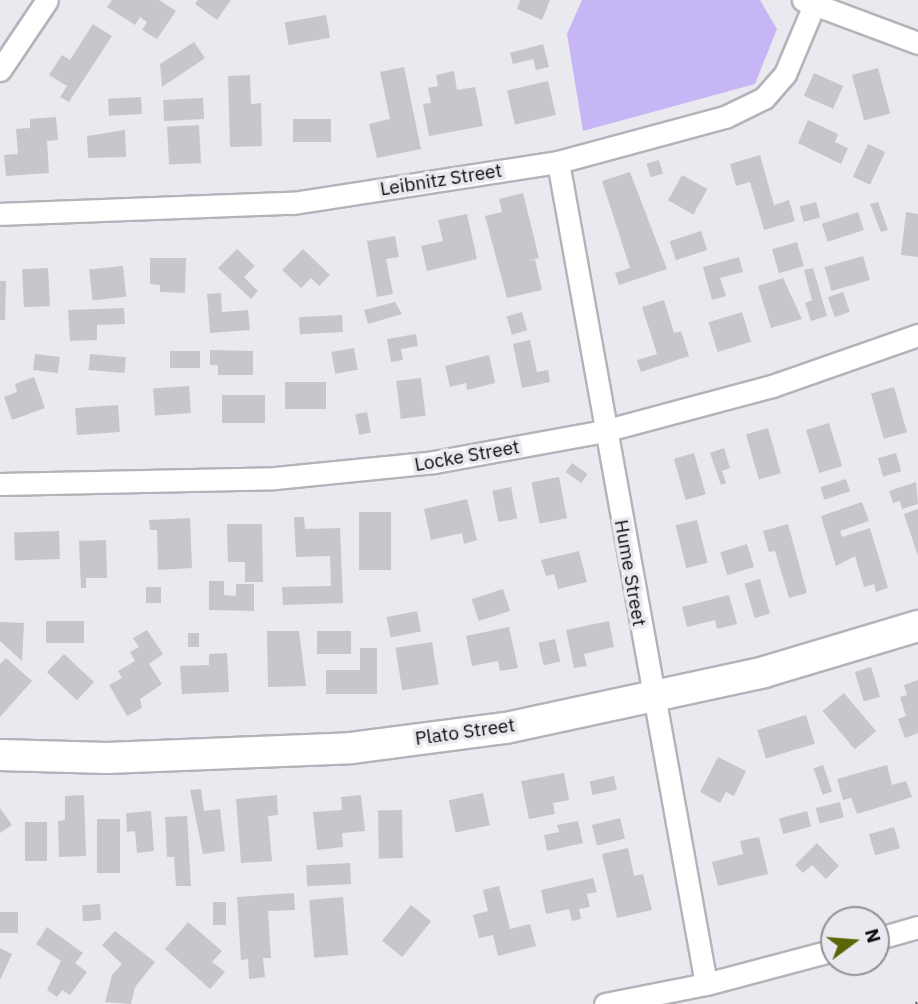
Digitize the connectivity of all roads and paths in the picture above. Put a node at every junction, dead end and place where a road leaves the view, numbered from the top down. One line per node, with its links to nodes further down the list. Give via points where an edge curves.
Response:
1 (47, 0): 4 (street)
2 (809, 2): 3 (street); 5 (street, Leibnitz Street, via 785,74 765,99 725,117)
3 (918, 43)
4 (0, 70)
5 (558, 162): 6 (street, Leibnitz Street, via 293,202); 8 (street, Hume Street)
6 (0, 214)
7 (918, 335): 8 (street, Locke Street, via 772,386)
8 (604, 431): 9 (street, Locke Street, via 355,472); 11 (street, Hume Street)
9 (0, 484)
10 (918, 626): 11 (street, Plato Street, via 764,672)
11 (652, 696): 12 (street, Plato Street, via 506,728 351,748 107,758); 16 (street, Hume Street)
12 (0, 755)
13 (918, 927): 14 (street)
14 (890, 935)
15 (820, 954): 16 (street)
16 (706, 984): 17 (street)
17 (605, 1004)

